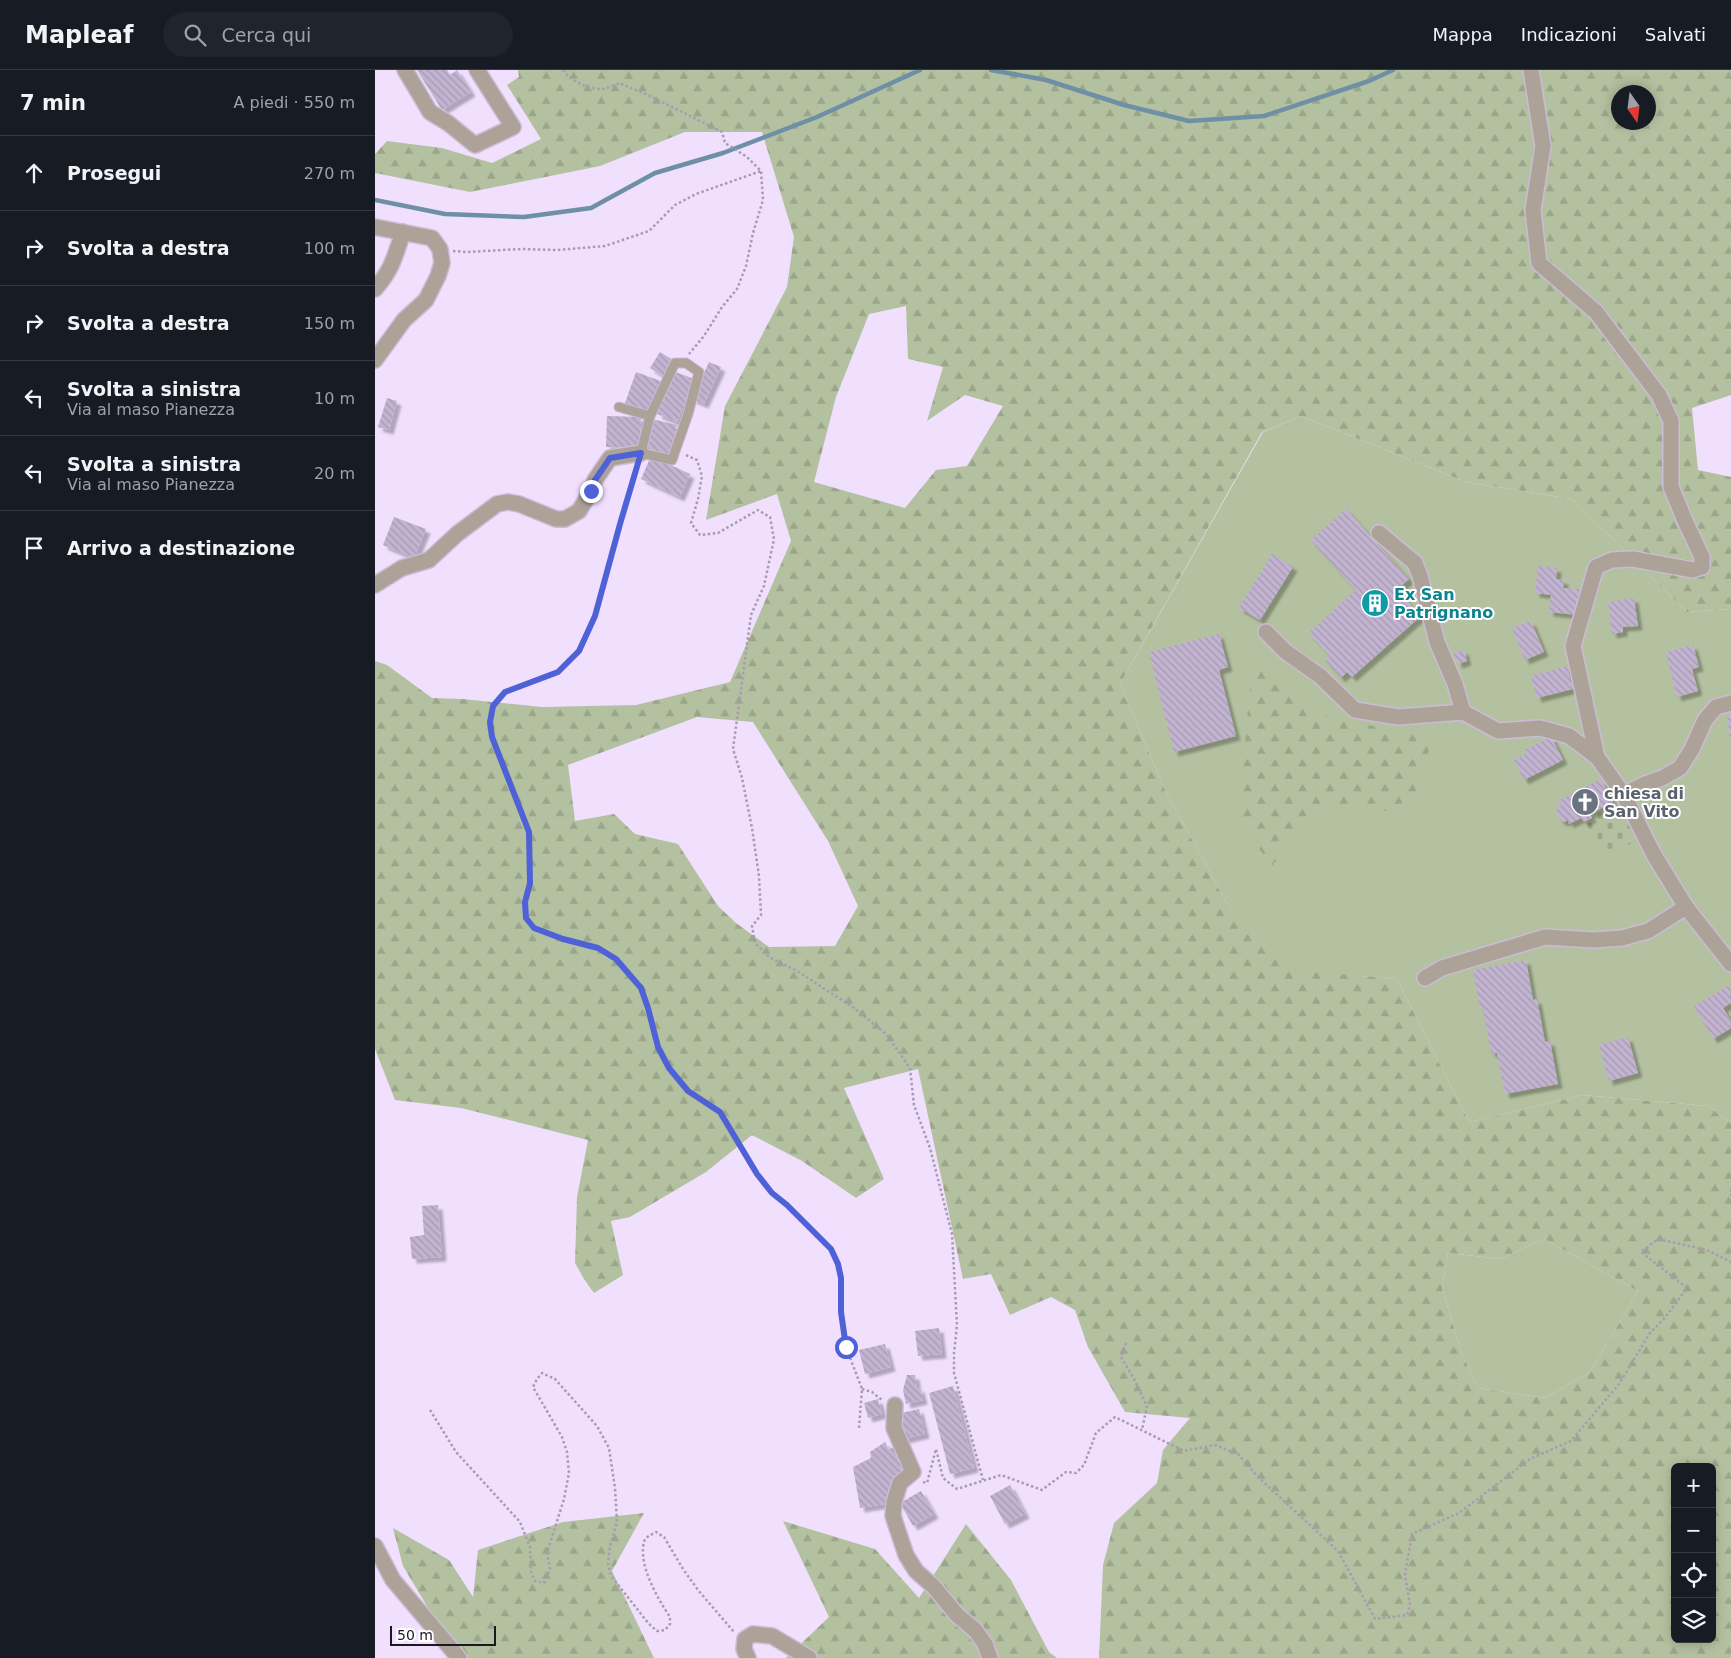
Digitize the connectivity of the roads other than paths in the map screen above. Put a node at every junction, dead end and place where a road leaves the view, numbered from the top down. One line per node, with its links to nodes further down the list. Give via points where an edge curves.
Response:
1 (405, 70): 2 (street, via 429,112 448,122 475,145 513,127)
2 (477, 70)
3 (1531, 70): 16 (street, via 1543,146 1533,210 1539,263 1596,312 1659,395 1671,421 1671,487 1702,557 1701,567 1693,570 1633,559 1612,560 1596,567 1573,646)
4 (375, 227): 5 (street)
5 (403, 232): 6 (street, via 386,277); 7 (street, via 432,238 440,249 443,263 426,300 404,320)
6 (375, 289)
7 (375, 360)
8 (619, 407): 9 (lane)
9 (650, 416): 10 (lane); 10 (lane, via 675,363 686,363 699,372 672,460)
10 (641, 453): 12 (street, via 610,458 579,511 565,520 519,504 497,504 429,560 402,568)
11 (1379, 533): 15 (street, via 1415,563 1437,642)
12 (375, 585)
13 (1266, 632): 15 (street, via 1286,652 1320,676 1355,710 1398,717)
14 (1731, 703): 17 (street, via 1715,707 1680,768)
15 (1463, 712): 16 (street, via 1498,730 1540,728 1569,736)
16 (1597, 757): 17 (street)
17 (1624, 795): 18 (street, via 1654,855)
18 (1686, 907): 19 (street); 20 (street, via 1649,931 1612,939 1545,937 1442,968)
19 (1731, 964)
20 (1425, 978)
21 (895, 1405): 26 (street, via 894,1428 913,1472 900,1483 894,1502 893,1516 906,1555 916,1571 975,1630)
22 (375, 1546): 23 (street, via 393,1580)
23 (459, 1658)
24 (748, 1658): 25 (street, via 744,1649 745,1638 753,1634 772,1636)
25 (809, 1658)
26 (990, 1658)

